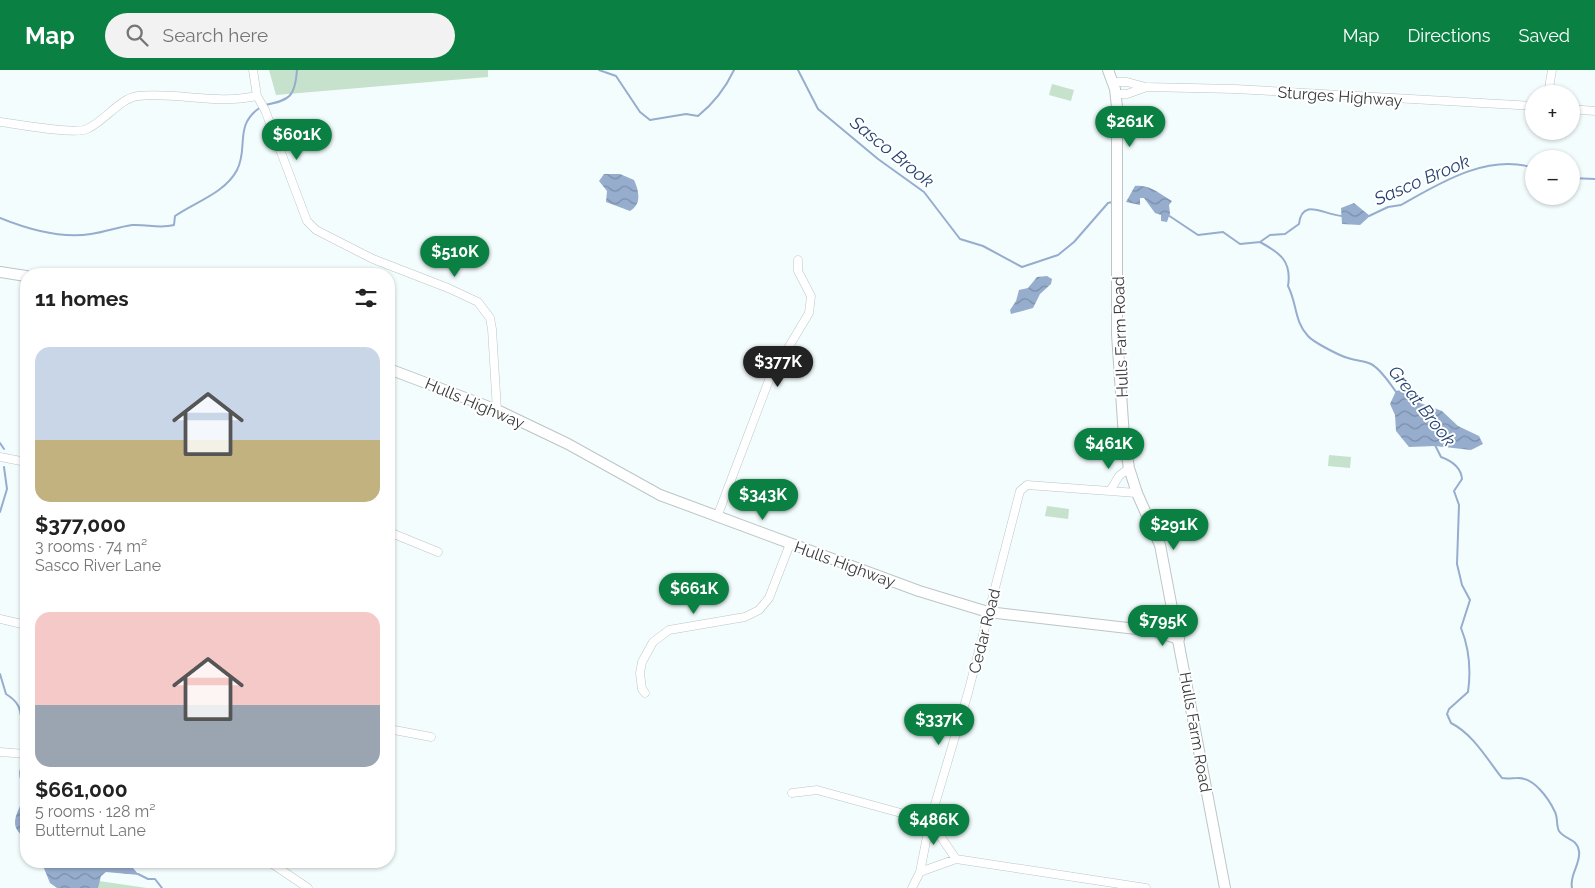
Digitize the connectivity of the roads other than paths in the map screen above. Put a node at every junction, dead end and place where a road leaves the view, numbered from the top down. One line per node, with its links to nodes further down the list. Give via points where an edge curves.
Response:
1 (253, 70): 8 (street)
2 (1108, 70): 4 (street, Hulls Farm Road)
3 (1552, 70): 5 (street)
4 (1113, 82): 6 (street, Sturges Highway); 7 (street, Hulls Farm Road)
5 (1550, 85)
6 (1146, 87): 7 (street, Sturges Highway); 9 (street, Sturges Highway)
7 (1116, 99): 20 (street, Hulls Farm Road, via 1117,334)
8 (261, 103): 12 (street, via 130,97 86,130); 17 (street, via 307,221 316,230 373,259 478,302 490,318 492,329)
9 (1525, 105)
10 (1580, 110): 11 (street)
11 (1595, 111)
12 (0, 122)
13 (798, 260): 23 (street, via 798,271 811,296 809,312 769,380)
14 (0, 272): 15 (street)
15 (20, 275)
16 (395, 371): 17 (street, Hulls Highway)
17 (497, 410): 23 (street, Hulls Highway, via 568,444 660,495)
18 (0, 458): 19 (street)
19 (20, 461)
20 (1129, 468): 21 (street, via 1119,476); 22 (street, Hulls Farm Road)
21 (1110, 491): 22 (street, Cedar Road); 27 (street, Cedar Road, via 1027,485 1020,491)
22 (1137, 492): 30 (street, Hulls Farm Road, via 1160,545)
23 (717, 517): 25 (street, Hulls Highway)
24 (395, 534): 26 (street)
25 (790, 544): 27 (street, Hulls Highway, via 919,591); 33 (street, via 770,598 759,610 745,617 669,630 653,642 640,673)
26 (438, 552)
27 (988, 612): 31 (street, Hulls Highway); 39 (street, Cedar Road)
28 (0, 619): 29 (street)
29 (20, 624)
30 (1176, 627): 31 (street, Hulls Highway); 32 (street, Hulls Farm Road)
31 (1154, 631): 32 (street, Hulls Highway)
32 (1179, 639): 46 (street, Hulls Farm Road)
33 (645, 693)
34 (395, 730): 35 (street)
35 (431, 737)
36 (0, 752): 37 (street)
37 (20, 754)
38 (792, 794): 39 (street, via 817,790)
39 (930, 821): 40 (street); 42 (street, Cedar Road)
40 (956, 859): 42 (street); 45 (street)
41 (278, 868): 43 (street)
42 (920, 872): 44 (street, Cedar Road)
43 (308, 888)
44 (912, 888)
45 (1146, 888)
46 (1225, 888)

